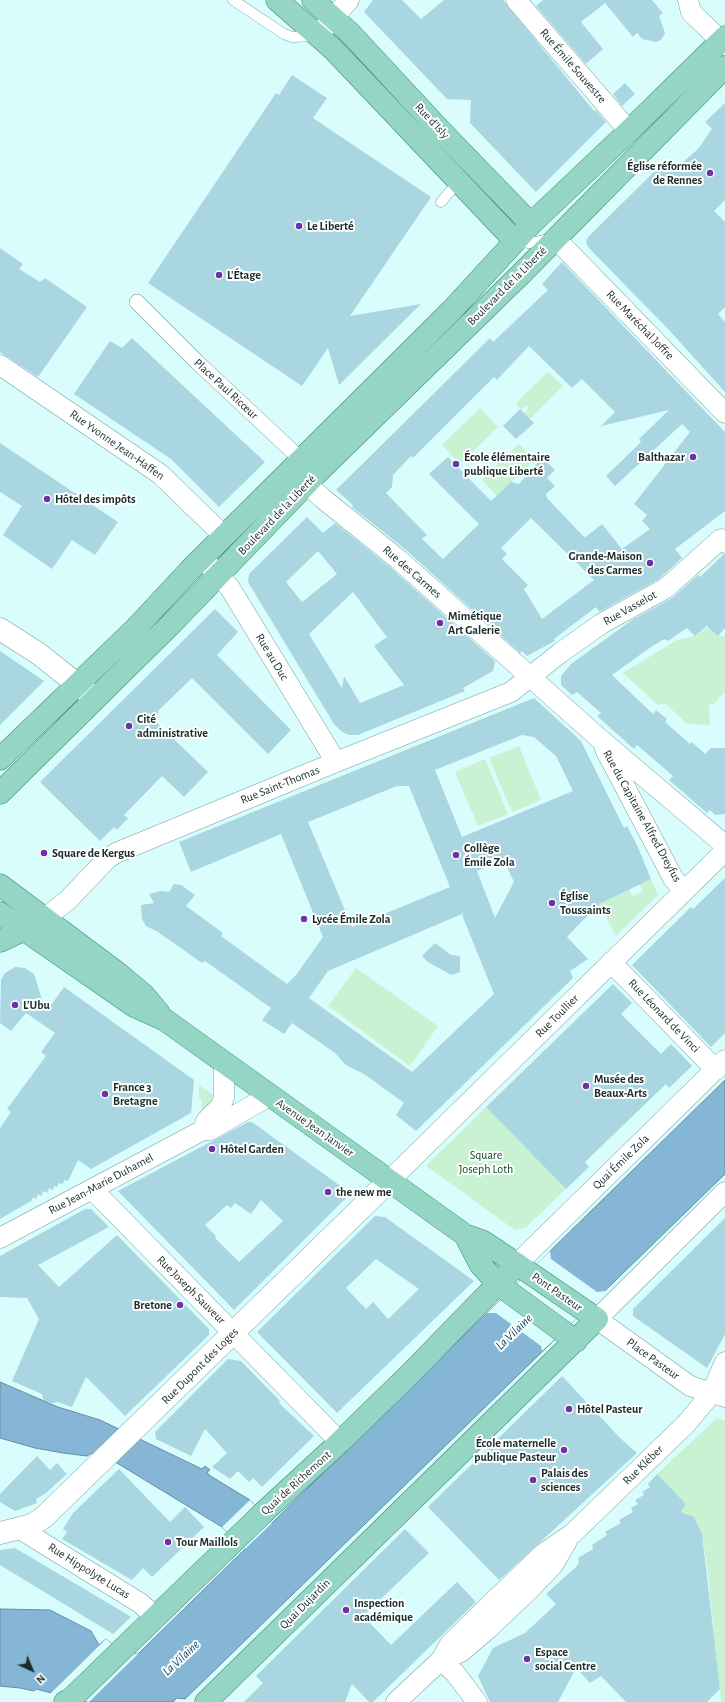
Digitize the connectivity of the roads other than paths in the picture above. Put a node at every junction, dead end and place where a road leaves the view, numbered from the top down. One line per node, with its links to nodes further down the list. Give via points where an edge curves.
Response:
1 (233, 0): 8 (lane, via 284,34 292,37)
2 (277, 0): 8 (main road, Rue d'Isly)
3 (313, 0): 7 (main road, Rue d'Isly)
4 (349, 0): 7 (street)
5 (516, 0): 11 (street, Rue Émile Souvestre)
6 (688, 0): 9 (street, via 691,12)
7 (334, 18): 8 (street); 14 (main road, Rue d'Isly)
8 (318, 35): 12 (main road, Rue d'Isly)
9 (724, 41): 11 (main road, Boulevard de la Liberté)
10 (725, 67): 15 (main road, Boulevard de la Liberté)
11 (629, 131): 14 (main road, Boulevard de la Liberté)
12 (459, 182): 13 (lane); 14 (main road, Rue d'Isly)
13 (441, 202)
14 (525, 236): 15 (lane, Boulevard de la Liberté); 15 (lane, Boulevard de la Liberté); 17 (main road, via 497,281); 20 (main road, Boulevard de la Liberté, via 451,311)
15 (555, 238): 17 (main road, Boulevard de la Liberté); 19 (street, Rue Maréchal Joffre)
16 (136, 302): 20 (street, Place Paul Ricœur)
17 (448, 345): 20 (main road, Boulevard de la Liberté)
18 (0, 365): 21 (street, Rue Yvonne Jean-Haffen, via 160,474)
19 (725, 413)
20 (304, 471): 21 (main road, Boulevard de la Liberté); 24 (main road, Boulevard de la Liberté); 26 (street, Rue des Carmes, via 322,498 398,560)
21 (224, 536): 23 (main road, Boulevard de la Liberté)
22 (724, 539): 26 (street, Rue Vasselot, via 666,588 601,624)
23 (203, 558): 24 (street, Rue au Duc); 27 (main road, Boulevard de la Liberté)
24 (218, 576): 28 (main road, Boulevard de la Liberté); 31 (street, Rue au Duc, via 230,588)
25 (0, 629): 27 (street)
26 (532, 677): 29 (street, Rue du Capitaine Alfred Dreyfus); 31 (street, Rue Saint-Thomas, via 511,692)
27 (77, 683): 28 (street); 30 (main road, Boulevard de la Liberté)
28 (95, 698): 32 (main road, Boulevard de la Liberté)
29 (601, 740): 33 (street, Rue du Capitaine Alfred Dreyfus); 36 (street, Rue du Capitaine Alfred Dreyfus, via 673,878)
30 (0, 759)
31 (336, 762): 40 (street, Rue Saint-Thomas, via 116,853 107,859 68,900)
32 (0, 793)
33 (725, 845)
34 (725, 851): 36 (street, Rue Toullier)
35 (0, 885): 37 (main road, Avenue Jean Janvier)
36 (684, 891): 43 (street, Rue Toullier)
37 (25, 903): 38 (main road); 40 (main road, Avenue Jean Janvier)
38 (0, 905)
39 (0, 914): 41 (main road, Avenue Jean Janvier)
40 (45, 918): 41 (main road); 44 (main road, Avenue Jean Janvier, via 86,947 144,995)
41 (24, 931): 42 (main road); 44 (main road, Avenue Jean Janvier, via 134,1006)
42 (0, 941)
43 (612, 962): 46 (street, Rue Léonard de Vinci); 49 (street, Rue Toullier)
44 (165, 1020): 45 (main road, Avenue Jean Janvier)
45 (224, 1063): 47 (main road, Avenue Jean Janvier); 48 (street, Rue Jean-Marie Duhamel, via 224,1098 220,1107 206,1121)
46 (720, 1065): 54 (street, Quai Émile Zola)
47 (269, 1096): 48 (street, Rue Jean-Marie Duhamel, via 210,1130); 49 (main road, Avenue Jean Janvier)
48 (203, 1130): 50 (street, Rue Jean-Marie Duhamel)
49 (389, 1181): 52 (main road, Avenue Jean Janvier); 57 (street, Rue Dupont des Loges)
50 (92, 1189): 53 (street, Rue Jean-Marie Duhamel); 57 (street, Rue Joseph Sauveur)
51 (725, 1192): 56 (street)
52 (465, 1235): 54 (main road, Avenue Jean Janvier, via 482,1242); 55 (main road, Avenue Jean Janvier, via 480,1264)
53 (0, 1238)
54 (523, 1268): 55 (main road, Quai de Richemont); 56 (main road, Pont Pasteur)
55 (502, 1288): 58 (main road); 61 (main road, Quai de Richemont)
56 (591, 1316): 58 (main road, Quai Dujardin); 60 (street, Place Pasteur, via 690,1386)
57 (233, 1332): 61 (street, Rue Joseph Sauveur); 62 (street, Rue Dupont des Loges, via 44,1517)
58 (570, 1337): 66 (main road, Quai Dujardin, via 405,1506)
59 (725, 1362): 60 (street, Rue Kléber)
60 (718, 1396): 64 (street, Rue Kléber, via 572,1534 552,1565 488,1629 461,1652)
61 (340, 1442): 63 (main road, Quai de Richemont, via 234,1540)
62 (6, 1531): 63 (street, Rue Hippolyte Lucas, via 140,1603)
63 (156, 1617): 65 (main road, Quai de Richemont)
64 (441, 1660): 67 (street, Rue Kléber); 68 (street, via 455,1673)
65 (68, 1701)
66 (206, 1702)
67 (396, 1702)
68 (477, 1702)

